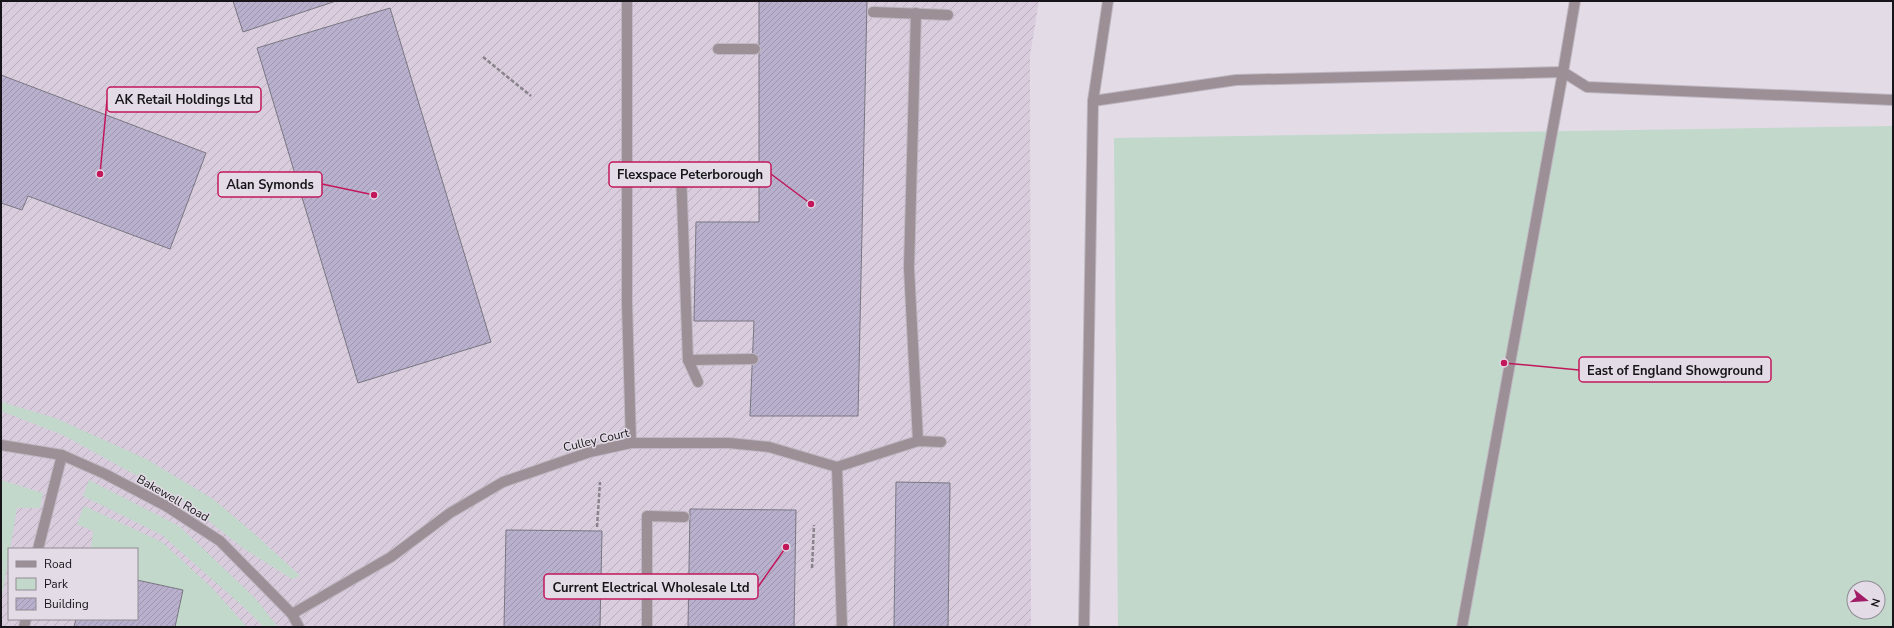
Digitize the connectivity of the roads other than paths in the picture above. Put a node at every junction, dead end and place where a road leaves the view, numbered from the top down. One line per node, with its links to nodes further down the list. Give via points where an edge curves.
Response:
1 (627, 1): 18 (street, via 627,303)
2 (1108, 1): 11 (street)
3 (1575, 1): 9 (street)
4 (873, 12): 5 (street)
5 (916, 14): 6 (street); 16 (street, via 909,268)
6 (948, 15)
7 (755, 48): 8 (street)
8 (718, 49)
9 (1563, 72): 10 (street, via 1587,87); 11 (street, via 1236,80); 29 (street)
10 (1893, 100)
11 (1093, 101): 28 (street)
12 (681, 172): 14 (street)
13 (753, 359): 14 (street)
14 (688, 360): 15 (street)
15 (698, 382)
16 (918, 441): 17 (street); 21 (street)
17 (941, 442)
18 (631, 443): 21 (street, Culley Court, via 729,443 769,447); 24 (street, Culley Court, via 590,452 503,482 450,513 391,557)
19 (1, 446): 20 (street, Bakewell Road)
20 (62, 455): 23 (street); 24 (street, Bakewell Road, via 166,506 220,541)
21 (837, 467): 27 (street)
22 (684, 518): 26 (street, via 648,516)
23 (38, 548)
24 (292, 614): 25 (street, Bakewell Road)
25 (299, 627)
26 (647, 627)
27 (842, 627)
28 (1084, 627)
29 (1462, 627)

